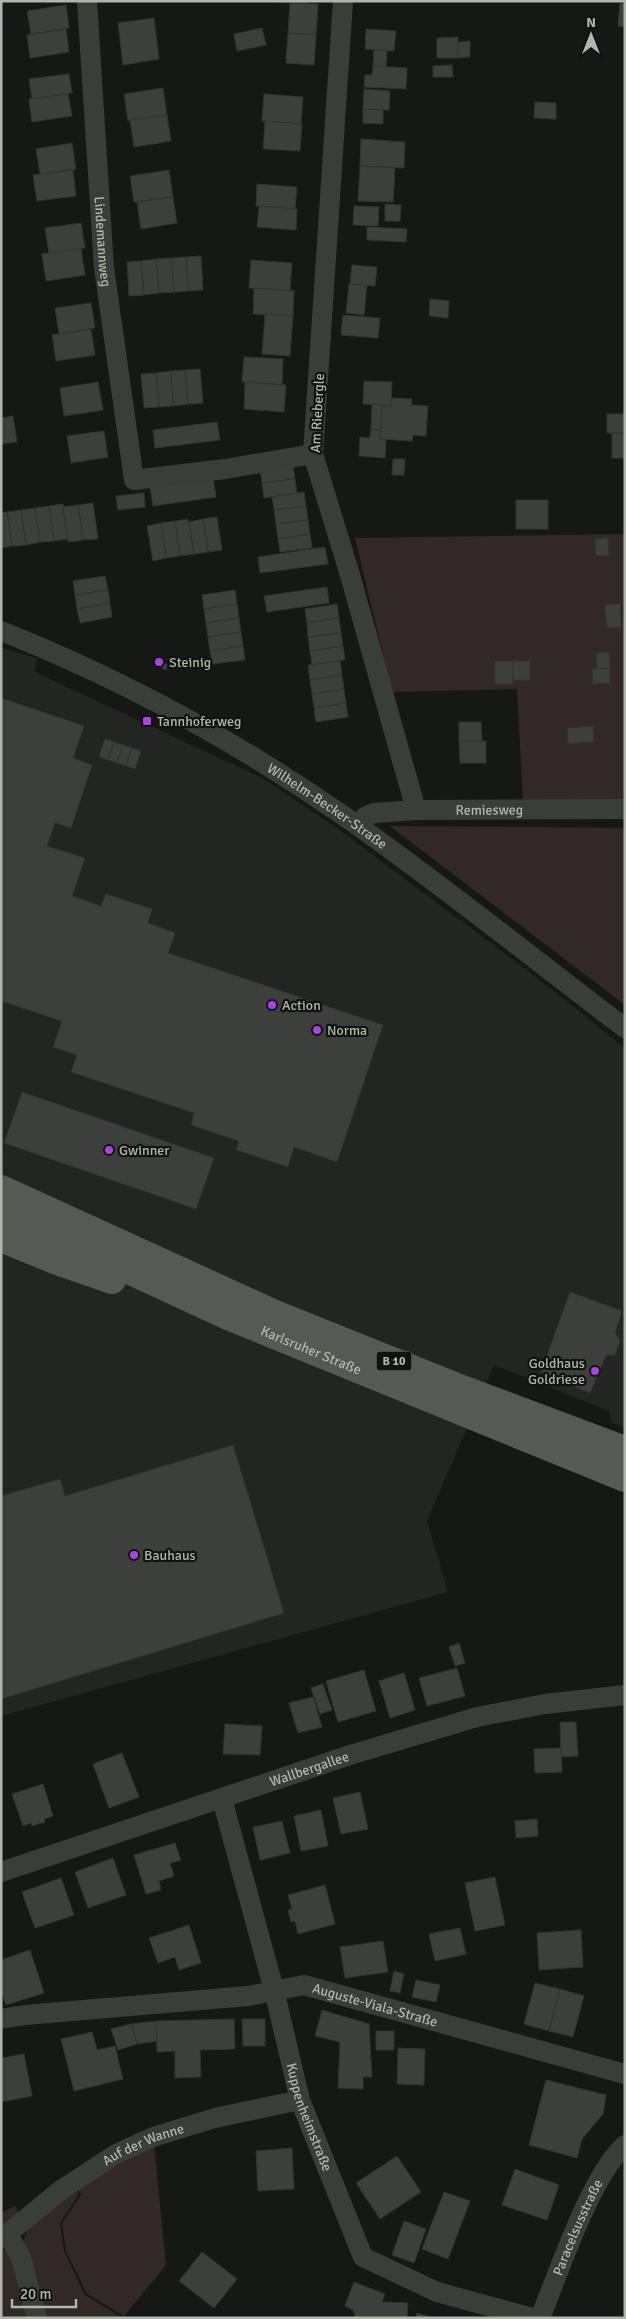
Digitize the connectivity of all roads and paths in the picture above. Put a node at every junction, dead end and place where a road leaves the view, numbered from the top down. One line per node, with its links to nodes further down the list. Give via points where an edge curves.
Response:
1 (87, 1): 3 (street, Lindemannweg, via 104,268 134,480)
2 (343, 1): 3 (street, Am Riebergle)
3 (313, 454): 6 (street, Am Riebergle)
4 (1, 631): 7 (street, Wilhelm-Becker-Straße, via 104,676 191,720)
5 (625, 809): 6 (street, Remiesweg)
6 (416, 810): 7 (street, Remiesweg, via 374,813 365,817)
7 (359, 826): 8 (street, Wilhelm-Becker-Straße, via 487,920)
8 (625, 1028)
9 (1, 1189): 13 (main road, Karlsruher Straße / B 10, via 275,1314)
10 (1, 1211): 12 (main road, Karlsruher Straße / B 10)
11 (1, 1238): 12 (main road, via 56,1261)
12 (228, 1316): 14 (main road, Karlsruher Straße / B 10)
13 (625, 1450)
14 (625, 1478)
15 (625, 1695): 16 (street, Wallbergallee, via 544,1704 477,1718 350,1755)
16 (222, 1799): 17 (street, Wallbergallee); 18 (street, Kuppenheimstraße)
17 (1, 1872)
18 (274, 1990): 19 (street, Auguste-Viala-Straße, via 248,1996 25,2015); 20 (street, Auguste-Viala-Straße, via 304,1985); 21 (street, Kuppenheimstraße)
19 (1, 2020)
20 (625, 2074)
21 (300, 2100): 23 (street, Auf der Wanne, via 215,2118 153,2137 116,2154 62,2190); 25 (street, Kuppenheimstraße, via 363,2257 437,2292)
22 (625, 2145): 26 (street, Paracelsusstraße, via 612,2156 585,2209)
23 (5, 2236): 24 (street, Auf der Wanne, via 21,2258)
24 (37, 2318)
25 (532, 2318)
26 (540, 2318)

